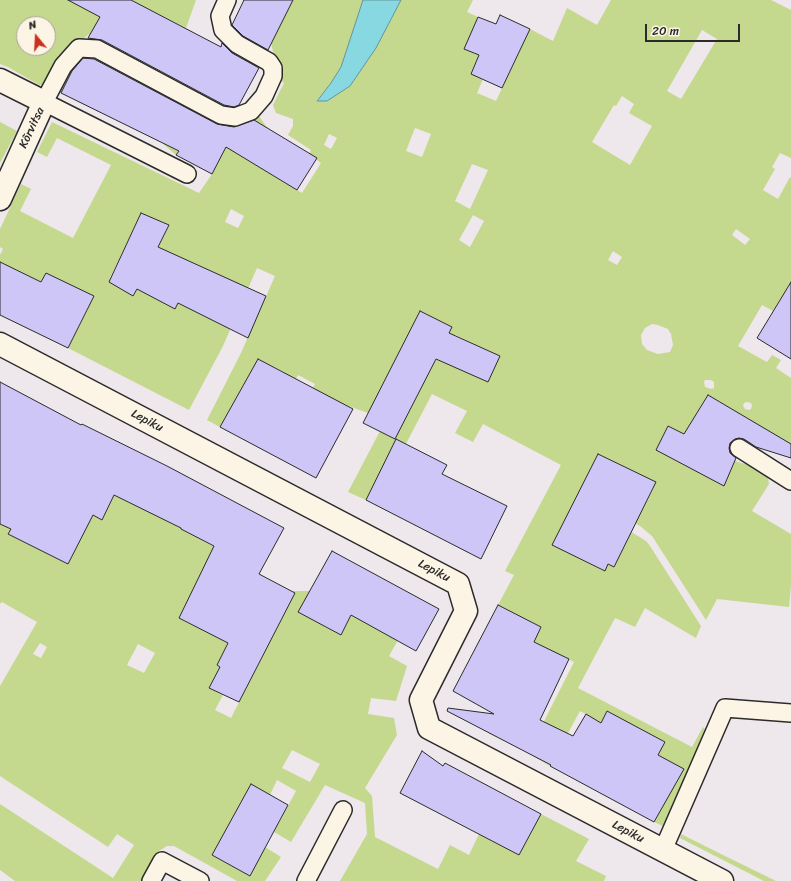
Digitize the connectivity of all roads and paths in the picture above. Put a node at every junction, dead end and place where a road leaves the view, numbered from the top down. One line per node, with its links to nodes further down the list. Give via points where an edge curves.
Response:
1 (227, 0): 3 (lane, via 220,16 223,30 237,44 269,62 273,68 273,76 264,96 251,111 235,117 221,115 97,48 79,48 63,66)
2 (0, 80): 3 (street, Kõrvitsa)
3 (44, 102): 4 (lane); 5 (street, Kõrvitsa)
4 (187, 174)
5 (0, 199)
6 (0, 344): 11 (street, Lepiku, via 458,584 466,610 421,700 430,728)
7 (739, 448): 8 (lane)
8 (791, 481)
9 (791, 713): 11 (lane, via 725,708)
10 (343, 810): 14 (lane)
11 (663, 850): 15 (street, Lepiku)
12 (151, 881): 13 (lane, via 162,861)
13 (200, 881)
14 (306, 881)
15 (722, 881)

